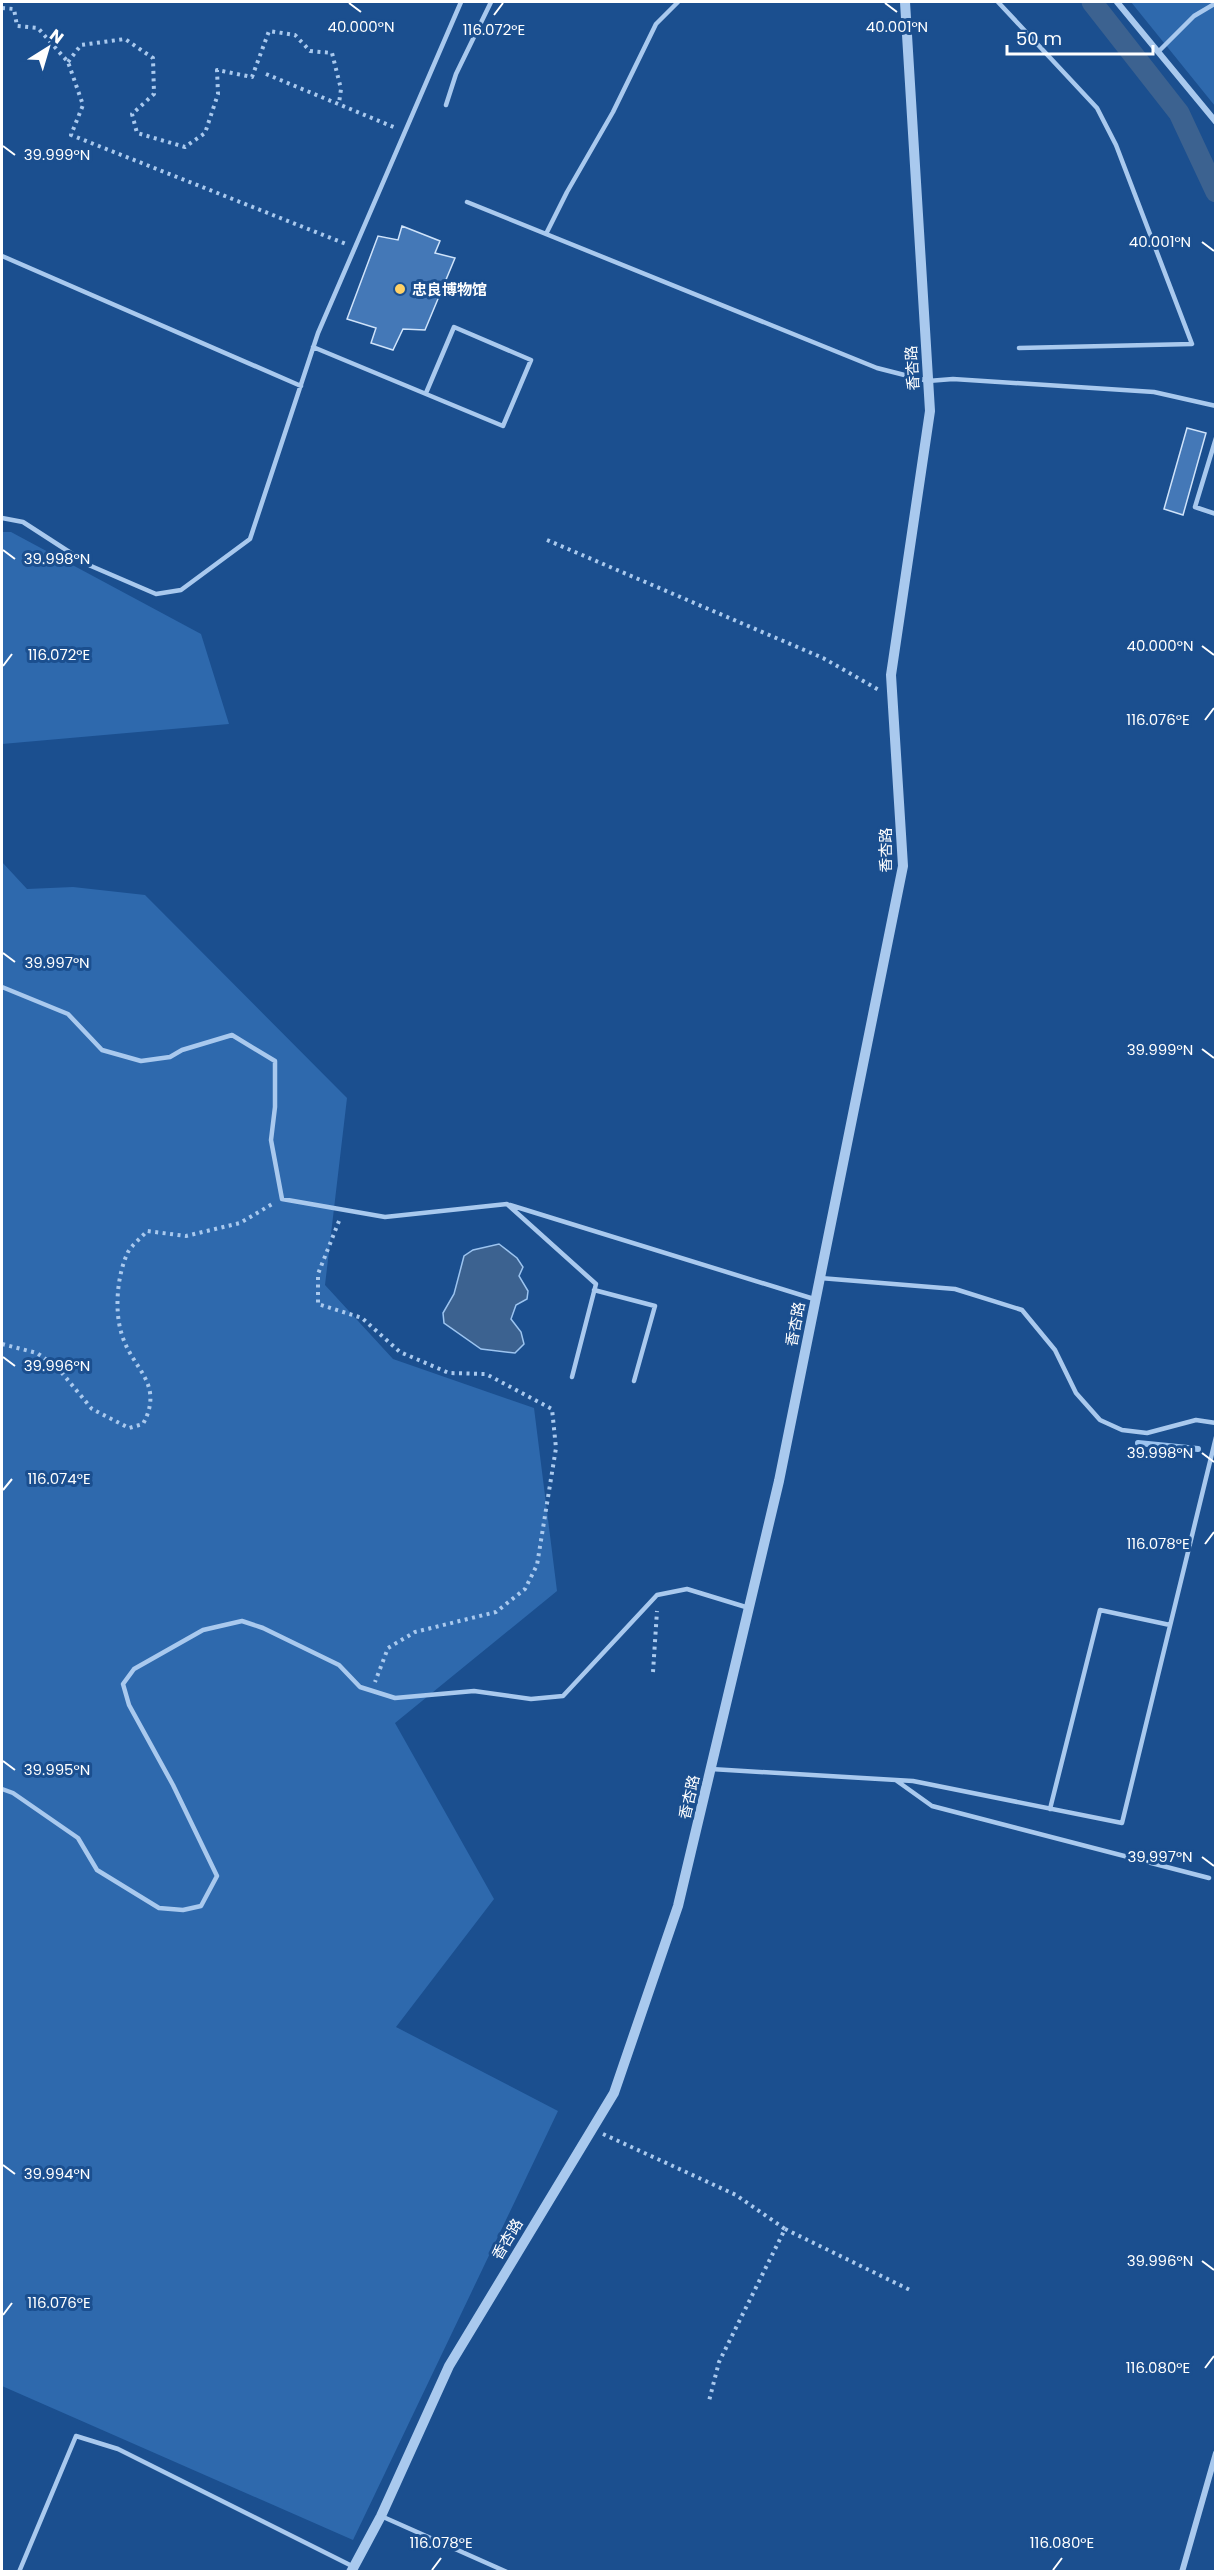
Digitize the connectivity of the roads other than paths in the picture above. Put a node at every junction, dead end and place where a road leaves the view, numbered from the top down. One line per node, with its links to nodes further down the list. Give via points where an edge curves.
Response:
1 (461, 2): 14 (lane)
2 (491, 2): 9 (lane, via 456,74)
3 (678, 2): 12 (lane, via 657,24)
4 (905, 2): 16 (street, 香杏路)
5 (998, 2): 15 (lane, via 1097,108 1116,145 1192,344)
6 (1117, 2): 8 (street)
7 (1215, 3): 8 (lane, via 1194,16)
8 (1159, 51): 10 (street)
9 (446, 105)
10 (1215, 122)
11 (467, 202): 12 (lane)
12 (546, 234): 16 (lane, via 877,368)
13 (2, 256): 17 (lane)
14 (313, 347): 17 (lane); 18 (lane)
15 (1019, 348)
16 (928, 381): 19 (lane, via 953,379 1154,392); 25 (street, 香杏路, via 930,411 891,675 903,866)
17 (301, 386): 22 (lane, via 250,539 181,590 156,594 91,566 23,522)
18 (426, 393): 18 (lane, via 502,426 531,360 454,327)
19 (1215, 406)
20 (1215, 438): 21 (lane, via 1196,507)
21 (1215, 514)
22 (2, 518)
23 (2, 987): 24 (lane, via 68,1014 102,1050 141,1061 170,1057 232,1035 275,1061 271,1140 282,1199 385,1217)
24 (507, 1204): 26 (lane, via 596,1284); 27 (lane)
25 (820, 1278): 27 (street, 香杏路); 30 (lane, via 955,1289 1022,1310 1055,1350 1076,1393 1100,1420 1122,1430 1147,1433 1196,1420)
26 (594, 1290): 28 (lane); 29 (lane, via 655,1306)
27 (816, 1299): 32 (street, 香杏路)
28 (573, 1377)
29 (634, 1381)
30 (1215, 1423)
31 (1215, 1437): 33 (lane)
32 (749, 1608): 34 (street, 香杏路); 36 (lane, via 687,1589 657,1595 563,1696 531,1699 474,1691 395,1698 360,1687 339,1665 262,1628 242,1622 203,1630 134,1669 123,1684 129,1705 217,1875 201,1906 183,1910 159,1908 97,1870 78,1838)
33 (1170, 1625): 37 (lane, via 1100,1610); 37 (lane, via 1122,1823)
34 (711, 1769): 35 (lane); 40 (street, 香杏路, via 678,1906 614,2093 449,2366)
35 (897, 1781): 37 (lane); 38 (lane, via 932,1806)
36 (2, 1789)
37 (1050, 1809)
38 (1209, 1878)
39 (1215, 2453): 44 (street)
40 (381, 2516): 41 (street, 香杏路); 43 (lane)
41 (352, 2569): 42 (lane, via 118,2449 76,2436)
42 (19, 2571)
43 (507, 2571)
44 (1182, 2571)

